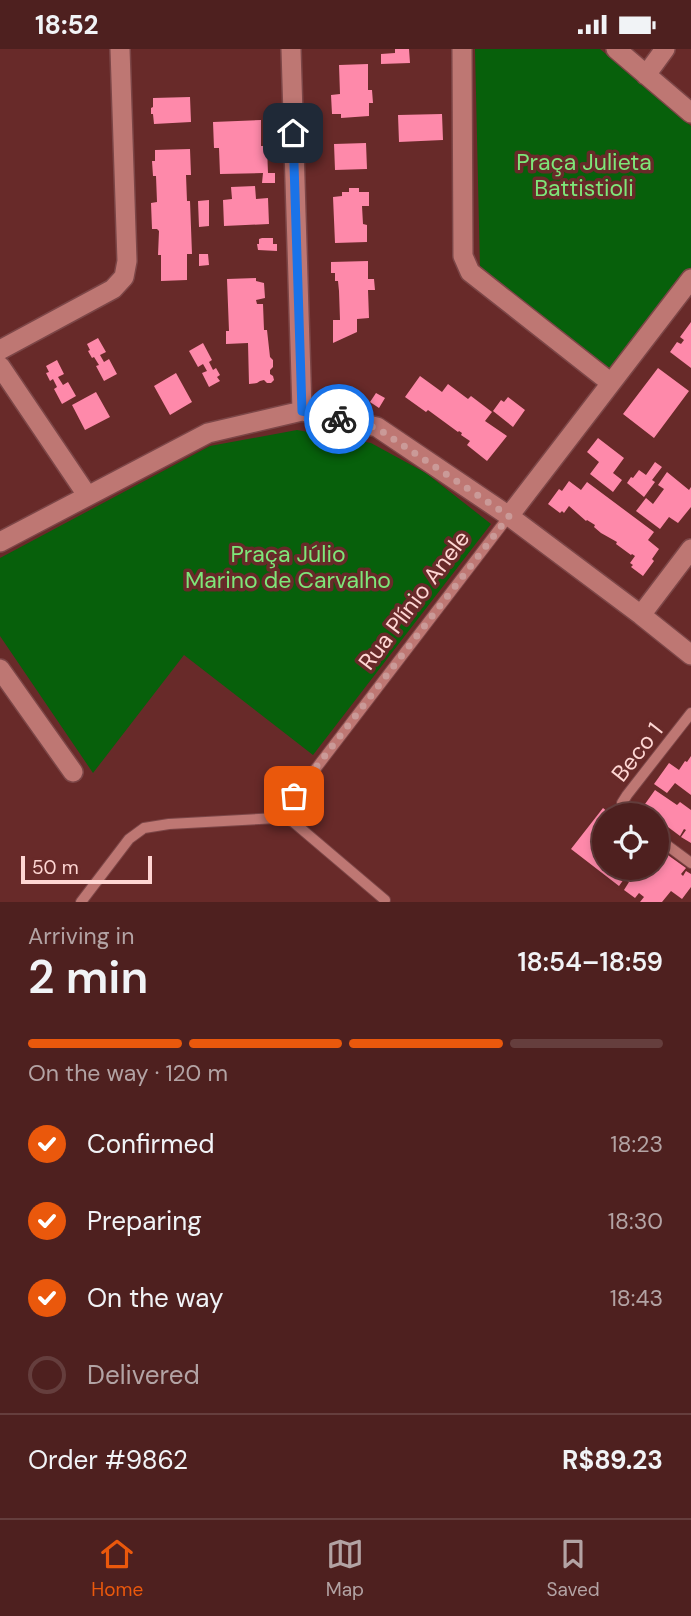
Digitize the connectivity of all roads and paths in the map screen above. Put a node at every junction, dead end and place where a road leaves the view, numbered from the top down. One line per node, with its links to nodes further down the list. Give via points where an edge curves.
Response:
1 (120, 49): 9 (street, via 124,277 113,289)
2 (290, 49): 12 (street)
3 (462, 49): 11 (street, via 463,256 470,272)
4 (616, 49): 6 (street)
5 (665, 49): 6 (street)
6 (646, 75): 7 (street)
7 (691, 113)
8 (691, 279): 11 (street, Rua Plínio Anele)
9 (0, 350)
10 (0, 366): 13 (street)
11 (611, 383): 14 (street, Rua Plínio Anele)
12 (302, 411): 13 (street, via 208,433); 14 (street, via 377,428)
13 (87, 495): 15 (street)
14 (509, 516): 17 (street); 23 (lane, Rua Plínio Anele)
15 (0, 542)
16 (691, 549): 17 (street)
17 (641, 615): 18 (street)
18 (691, 655)
19 (0, 669): 21 (street)
20 (691, 713): 22 (lane, Beco 1)
21 (73, 772)
22 (622, 803)
23 (278, 818): 26 (lane, via 292,821); 27 (lane, via 144,828 129,839)
24 (669, 847): 25 (lane)
25 (691, 863)
26 (385, 901)
27 (81, 902)

